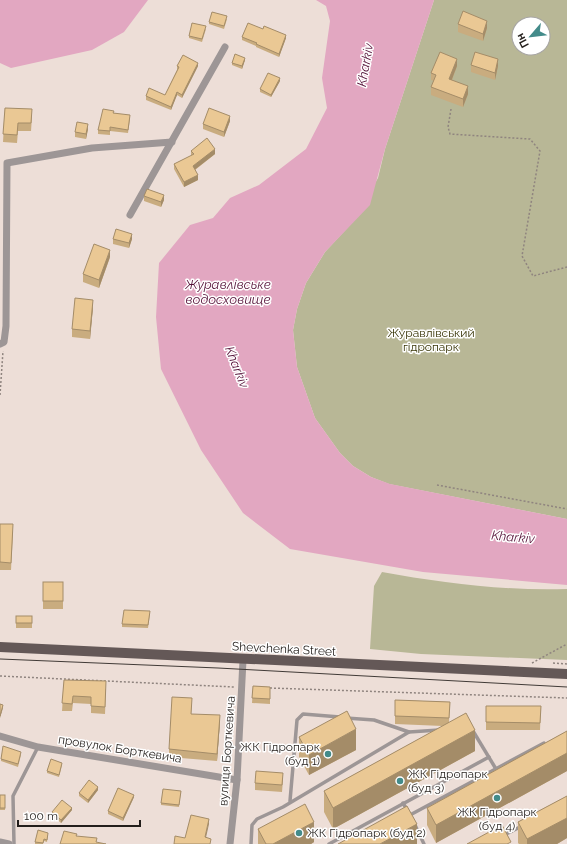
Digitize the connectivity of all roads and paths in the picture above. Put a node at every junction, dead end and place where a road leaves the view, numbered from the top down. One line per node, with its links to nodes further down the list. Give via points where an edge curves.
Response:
1 (225, 47): 3 (street)
2 (451, 109): 5 (path, via 448,127 450,134 530,139 540,151 522,256 533,276)
3 (172, 142): 4 (street); 6 (street, via 92,148 7,162 6,326)
4 (130, 214)
5 (567, 267)
6 (2, 343): 7 (path)
7 (0, 395)
8 (437, 485): 9 (path)
9 (567, 509)
10 (567, 644): 13 (path)
11 (0, 647): 12 (main road, Shevchenka Street)
12 (243, 660): 14 (main road, Shevchenka Street); 16 (street, вулиця Борткевича)
13 (532, 663)
14 (567, 674)
15 (0, 676): 16 (path)
16 (242, 687): 27 (street, вулиця Борткевича)
17 (266, 688): 18 (path)
18 (567, 698)
19 (467, 728): 25 (lane, via 477,735)
20 (445, 729): 21 (lane)
21 (409, 732): 28 (lane); 28 (lane, via 374,720 303,714 297,720)
22 (0, 736): 24 (street, провулок Борткевича)
23 (544, 743): 26 (lane)
24 (38, 747): 27 (street, провулок Борткевича); 38 (lane, via 13,796)
25 (489, 757): 26 (lane); 29 (lane)
26 (496, 769): 30 (lane)
27 (238, 780): 39 (street, вулиця Борткевича)
28 (290, 802): 40 (lane, via 257,819 252,825)
29 (403, 803): 30 (lane); 41 (lane)
30 (410, 815): 31 (lane); 42 (lane)
31 (403, 819)
32 (526, 824): 33 (lane)
33 (505, 834): 34 (lane); 35 (lane)
34 (499, 838)
35 (508, 839)
36 (0, 842): 37 (street)
37 (9, 844)
38 (14, 844)
39 (230, 844)
40 (250, 844)
41 (329, 844)
42 (424, 844)

